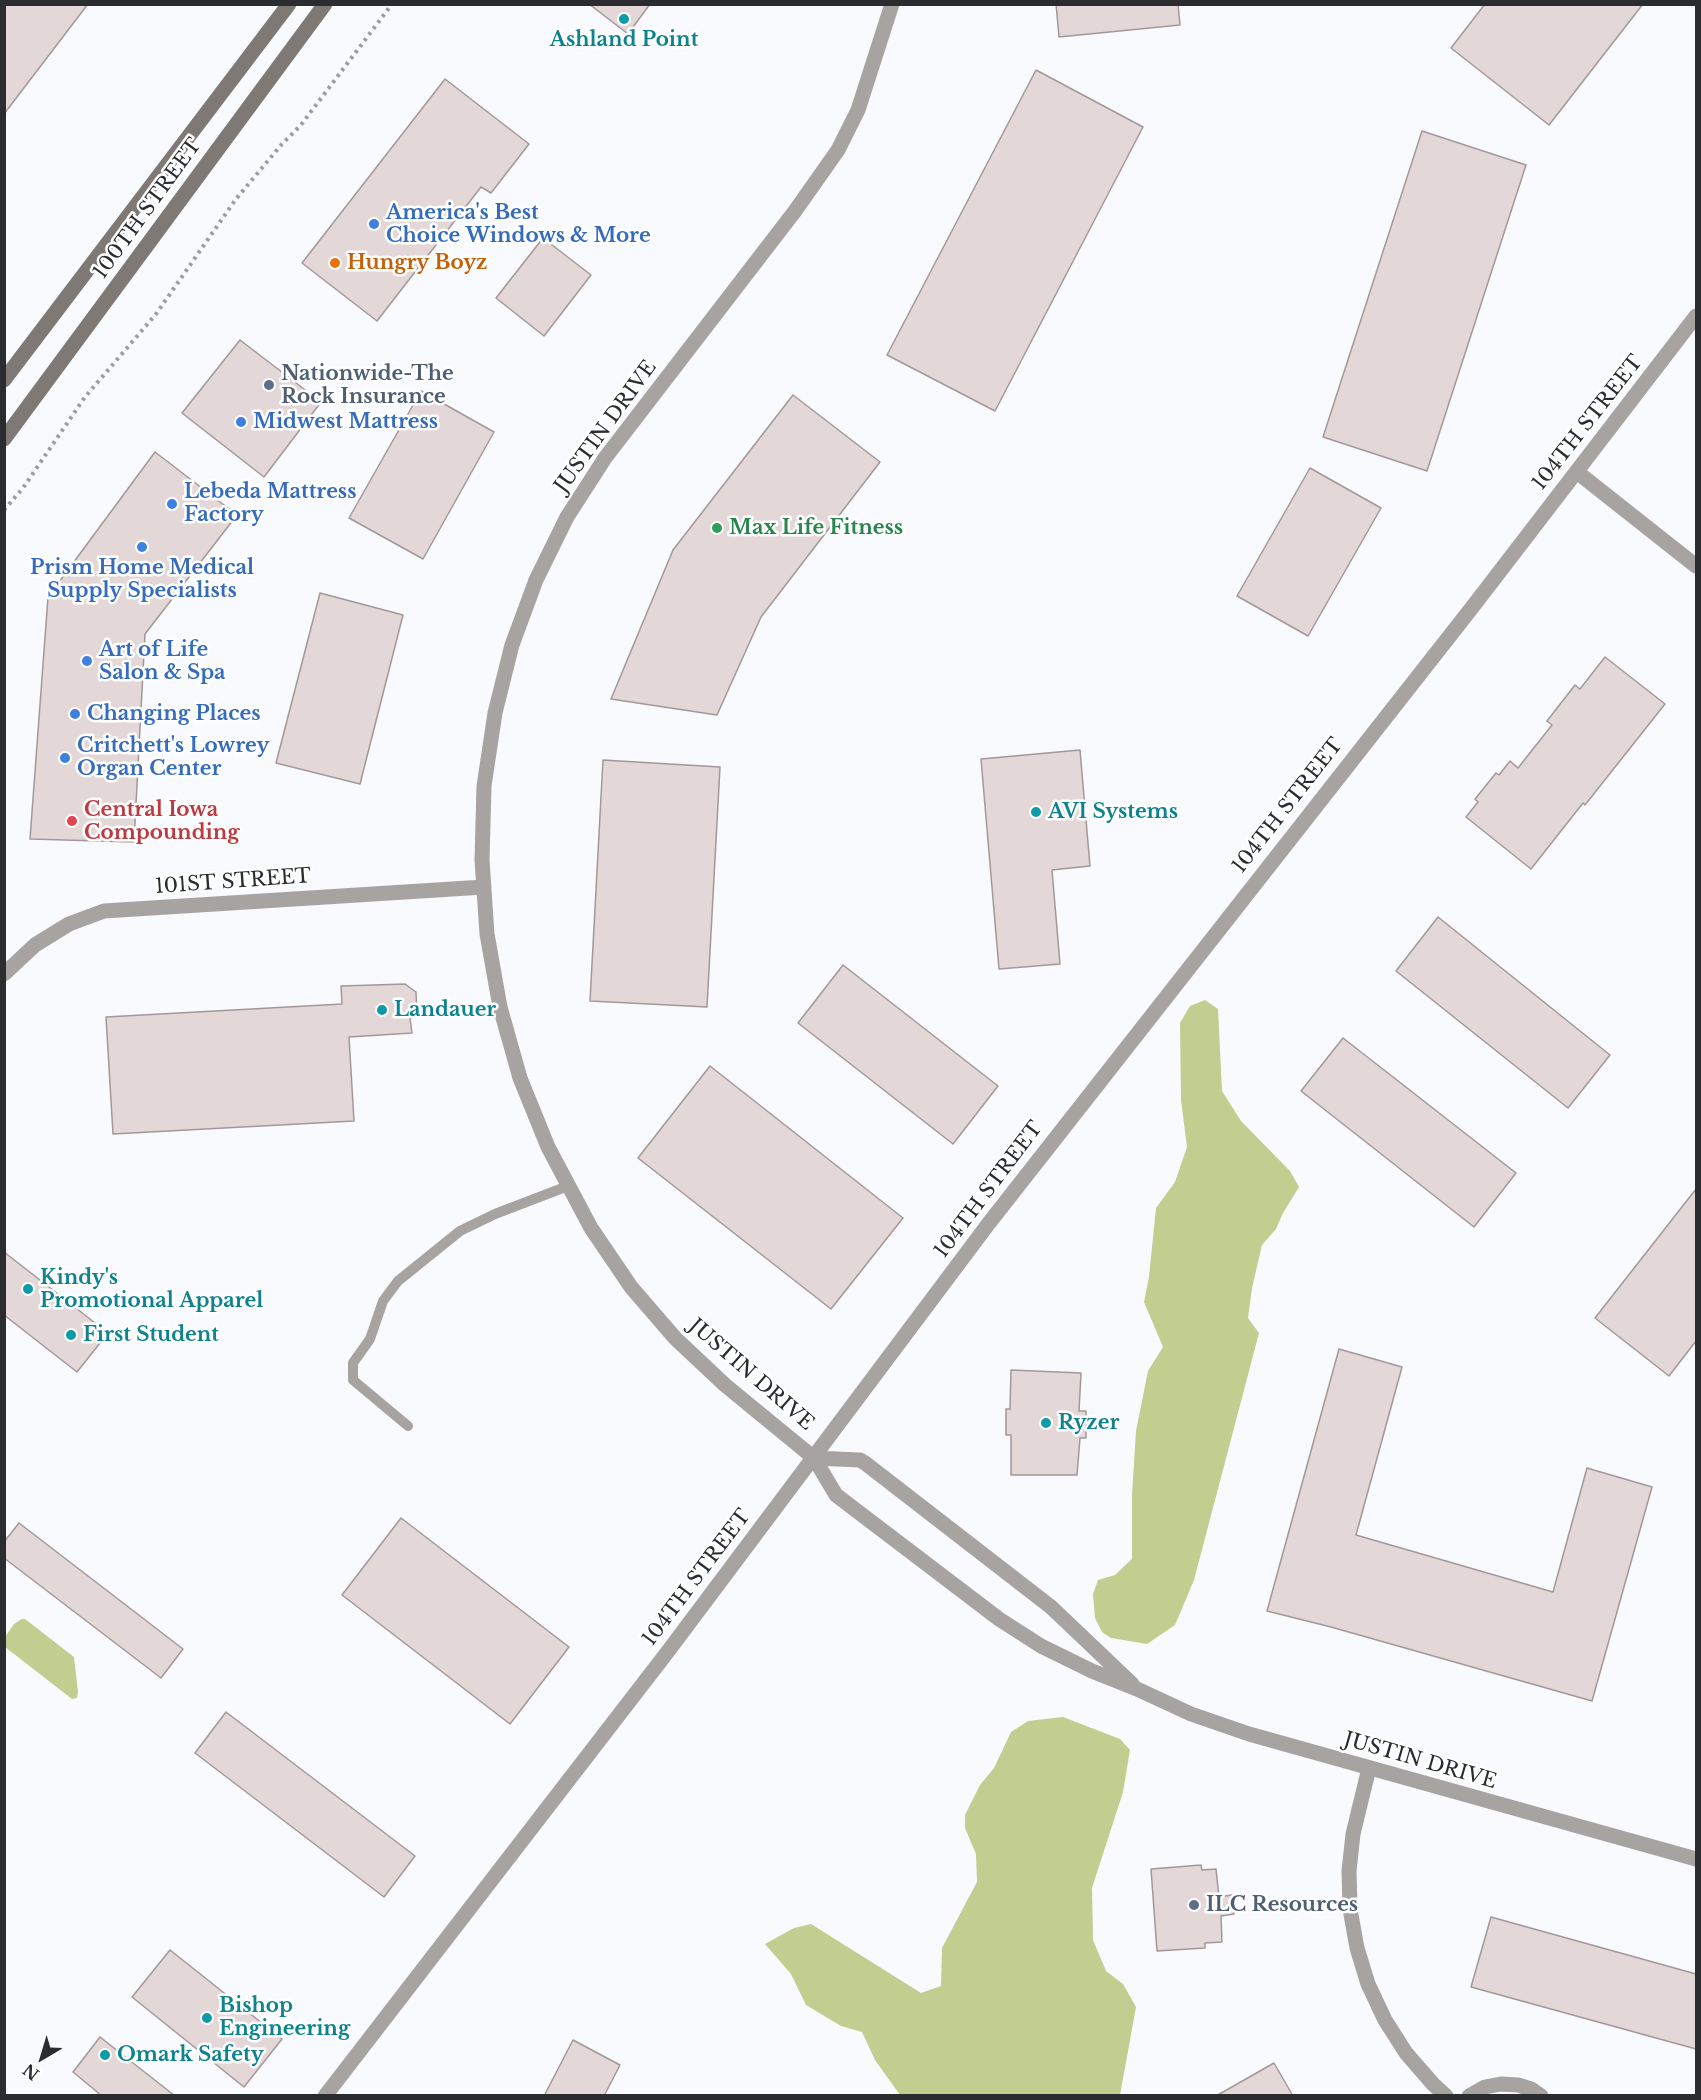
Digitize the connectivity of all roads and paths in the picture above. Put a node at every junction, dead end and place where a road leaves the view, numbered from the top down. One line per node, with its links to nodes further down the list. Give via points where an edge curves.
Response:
1 (289, 4): 6 (main road, 100TH STREET)
2 (325, 4): 7 (main road, 100TH STREET)
3 (392, 4): 9 (path, via 301,125 236,198 156,314 85,397)
4 (892, 4): 11 (street, JUSTIN DRIVE, via 858,110 838,150 605,458 567,517 536,580 512,645 495,713 484,786)
5 (1696, 316): 8 (street, 104TH STREET)
6 (4, 380)
7 (4, 439)
8 (1577, 472): 10 (street); 15 (street, 104TH STREET, via 1096,1084)
9 (4, 510)
10 (1696, 566)
11 (484, 887): 12 (street, 101ST STREET, via 104,911 69,924 35,945); 13 (street, JUSTIN DRIVE, via 487,934 500,1007 520,1078)
12 (4, 974)
13 (568, 1186): 14 (lane, via 460,1232 398,1281 383,1301 370,1339 353,1363 353,1380); 15 (street, JUSTIN DRIVE, via 631,1287 675,1338)
14 (408, 1426)
15 (814, 1458): 16 (street, JUSTIN DRIVE, via 836,1495 999,1619 1041,1646); 16 (street, JUSTIN DRIVE, via 865,1463 1051,1606); 19 (street, 104TH STREET)
16 (1137, 1689): 17 (street, JUSTIN DRIVE, via 1191,1714 1249,1734)
17 (1369, 1768): 18 (street, JUSTIN DRIVE); 20 (street, via 1353,1834 1349,1871 1357,1948 1384,2020 1406,2054)
18 (1696, 1859)
19 (325, 2096)
20 (1446, 2096)
21 (1469, 2096): 22 (street, via 1502,2084 1518,2085)
22 (1541, 2096)

